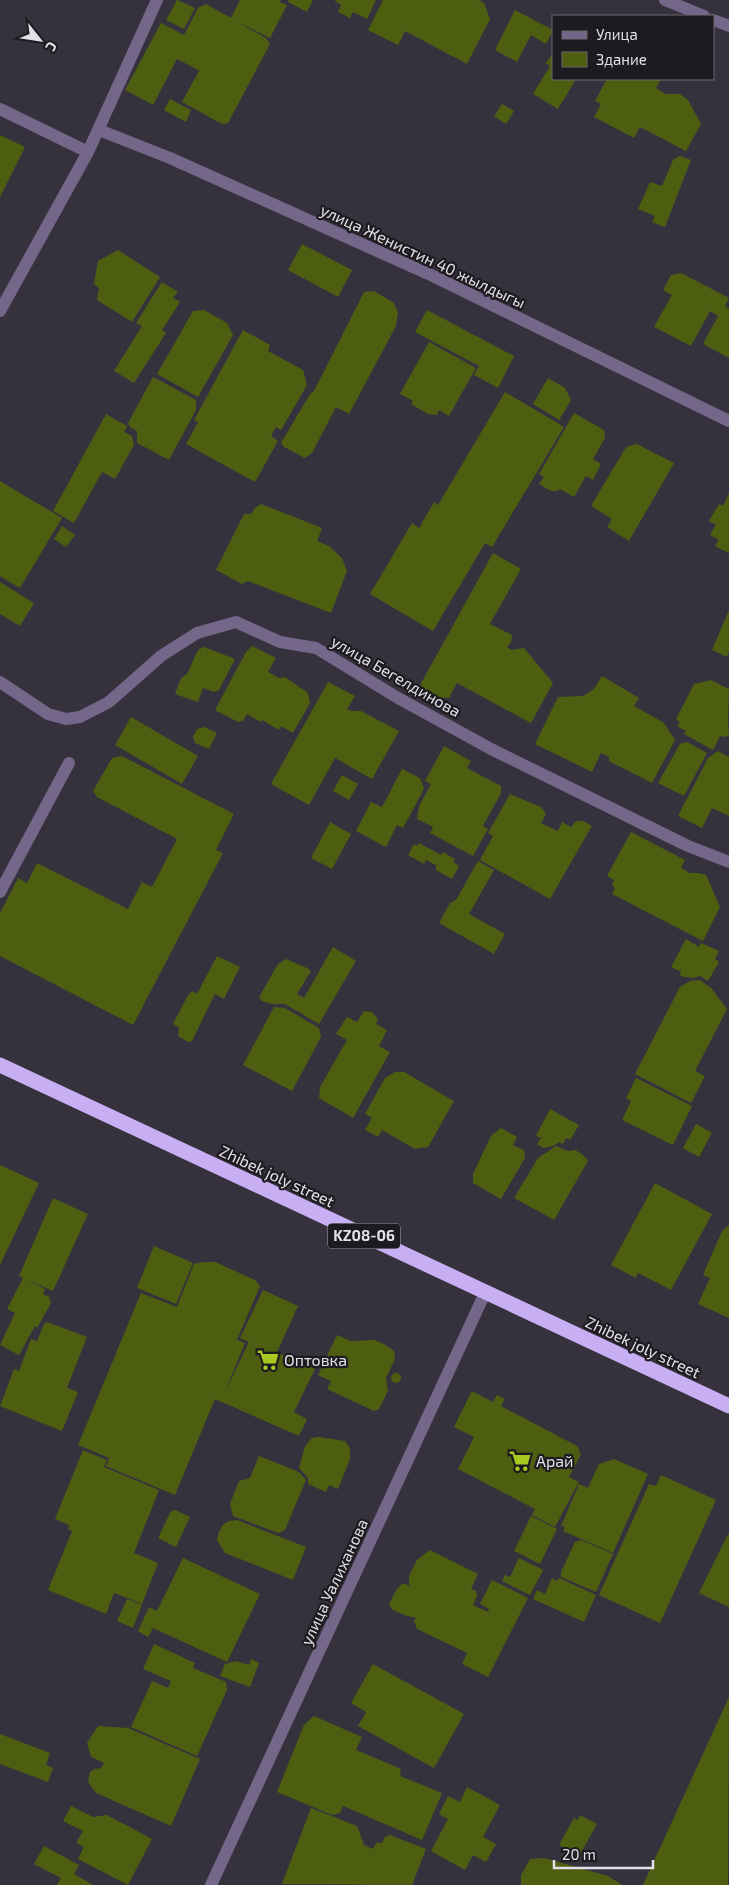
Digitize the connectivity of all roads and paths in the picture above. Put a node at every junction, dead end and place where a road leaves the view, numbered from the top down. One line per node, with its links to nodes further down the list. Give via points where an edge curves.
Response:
1 (157, 0): 7 (street)
2 (665, 0): 3 (street)
3 (702, 15)
4 (714, 20): 5 (street)
5 (729, 26)
6 (0, 109): 8 (street)
7 (99, 130): 8 (street); 10 (street, улица Женистин 40 жылдыгы, via 170,158 433,276)
8 (88, 152): 9 (street)
9 (0, 311)
10 (729, 421)
11 (0, 682): 13 (street, улица Бегелдинова, via 48,714 66,719 80,717 109,702 161,656 197,633 236,622 280,642 316,648 493,750 688,846)
12 (69, 763): 14 (street)
13 (729, 862)
14 (0, 892)
15 (0, 1065): 16 (highway, Zhibek joly street / KZ08-06)
16 (486, 1293): 17 (highway, Zhibek joly street / KZ08-06); 18 (street, улица Уалиханова)
17 (729, 1406)
18 (212, 1885)

